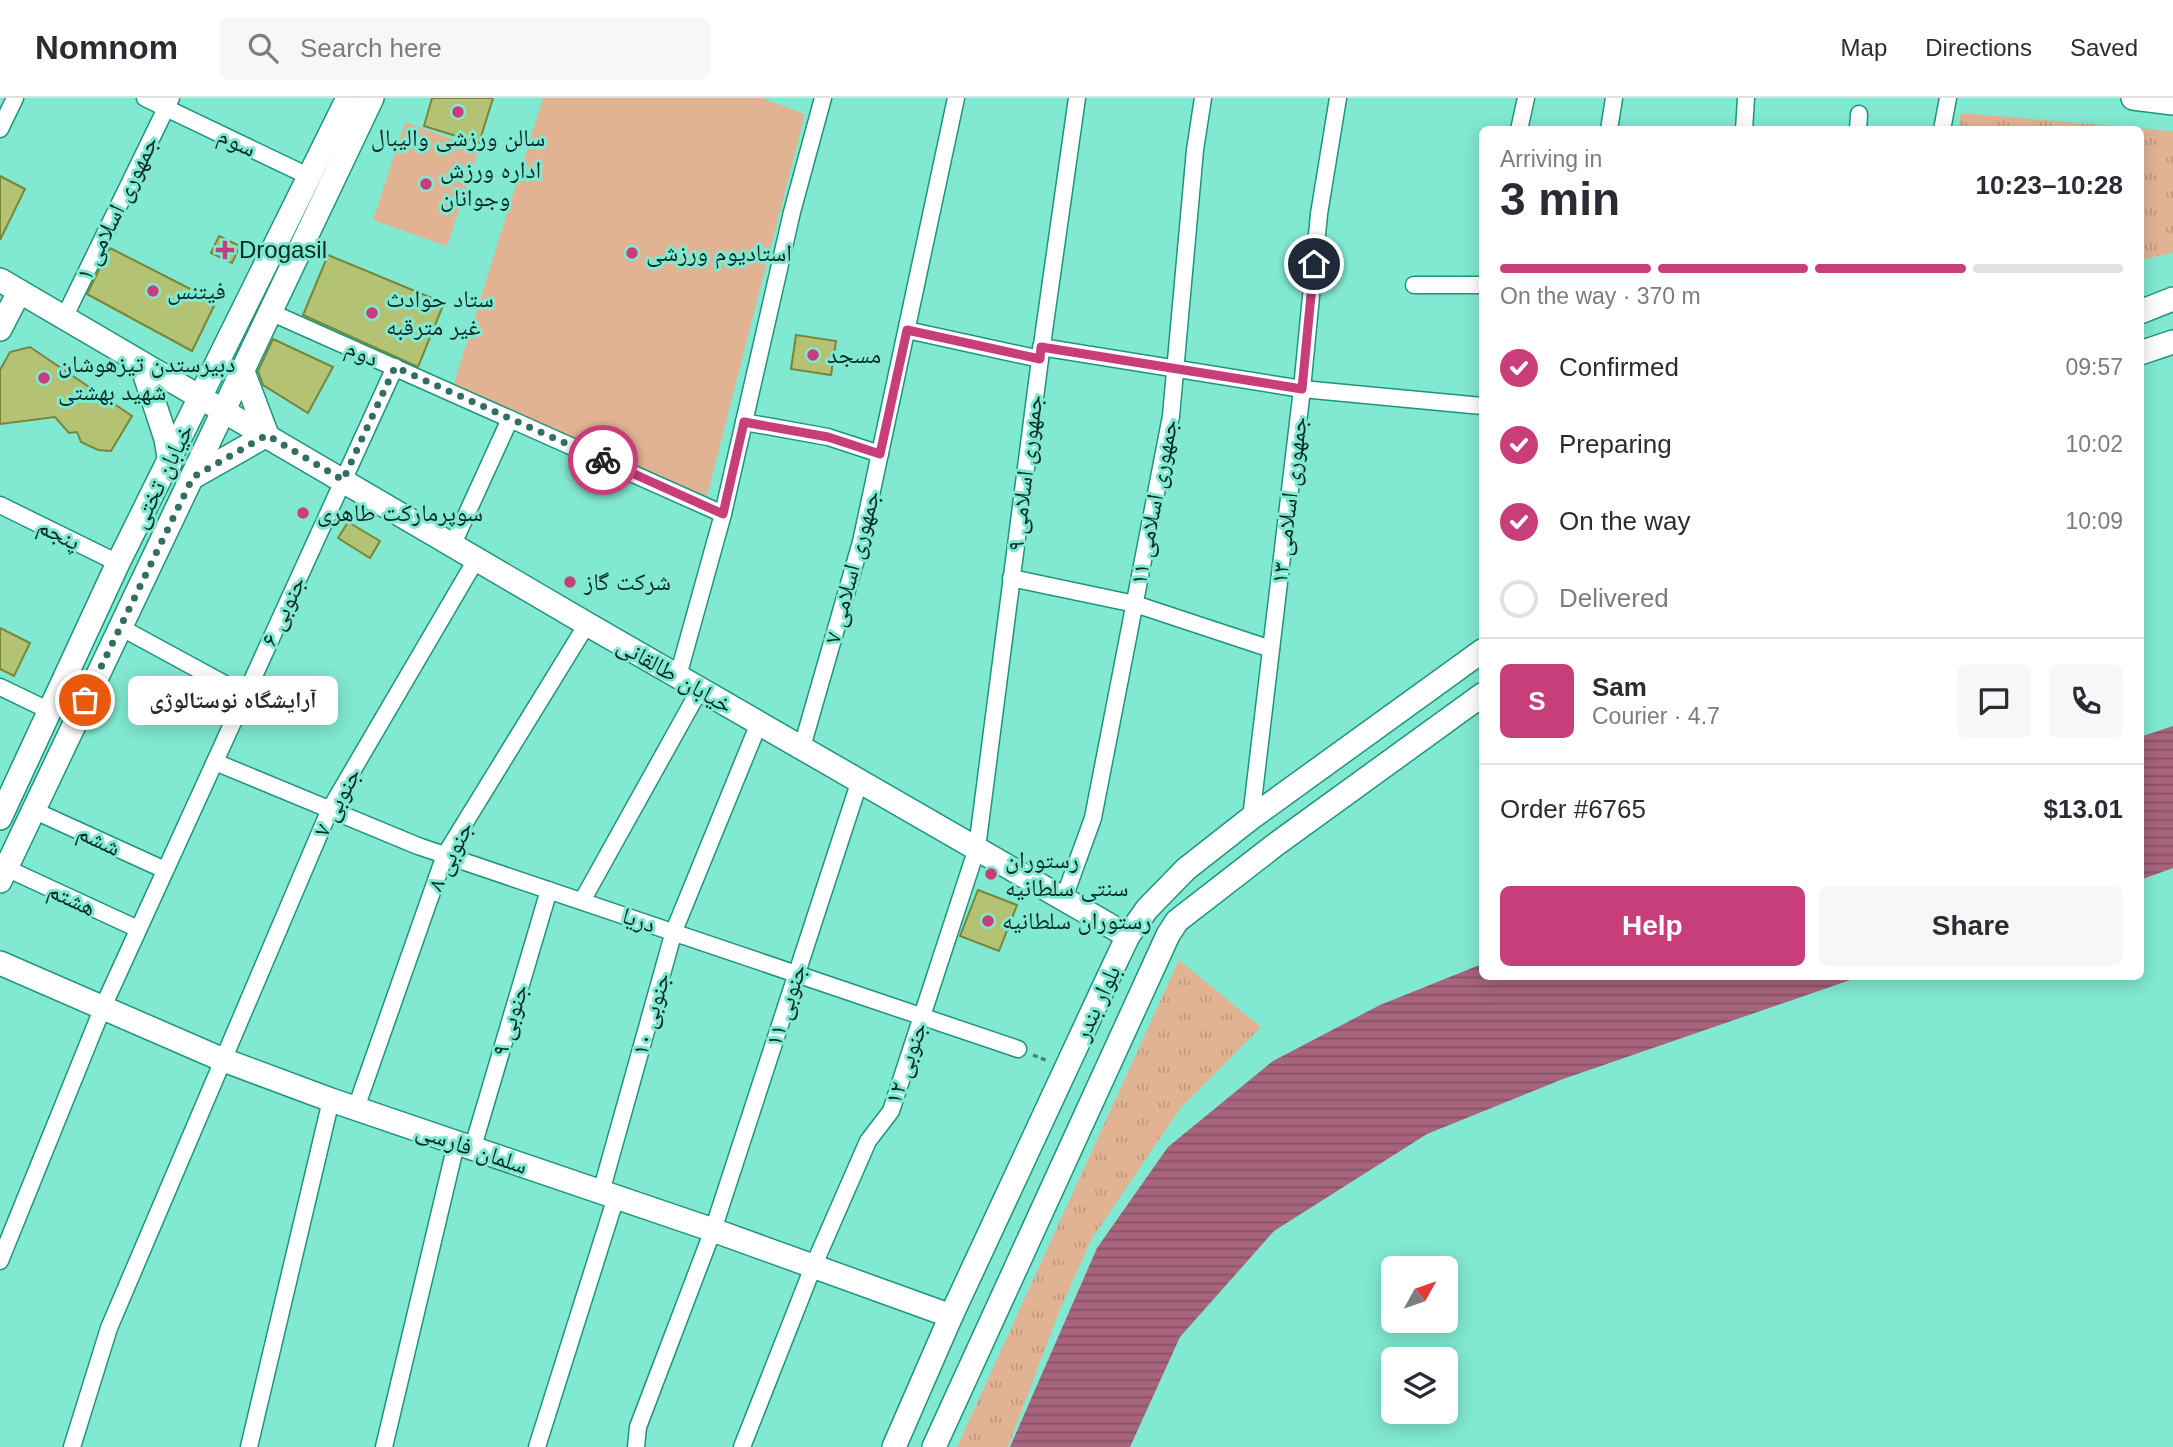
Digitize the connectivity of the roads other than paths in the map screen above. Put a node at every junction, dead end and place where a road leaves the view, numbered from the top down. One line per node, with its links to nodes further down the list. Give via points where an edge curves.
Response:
1 (15, 98): 21 (street)
2 (145, 98): 15 (street, سوم)
3 (348, 98): 22 (main road, خیابان تختی)
4 (372, 98): 28 (main road, خیابان تختی)
5 (823, 98): 44 (street)
6 (956, 98): 31 (street, جمهوری اسلامی ۷)
7 (1077, 98): 34 (street, جمهوری اسلامی ۹)
8 (1203, 98): 38 (street, جمهوری اسلامی ۱۱)
9 (1338, 98): 39 (street, جمهوری اسلامی ۱۳, via 1319,214)
10 (1526, 98): 17 (street)
11 (1614, 98): 18 (street)
12 (1746, 98): 19 (street)
13 (1948, 98): 20 (street)
14 (2133, 98): 16 (main road)
15 (168, 103): 22 (street, سوم); 29 (street, جمهوری اسلامی ۱)
16 (2173, 103)
17 (1520, 126)
18 (1610, 126)
19 (1744, 126)
20 (1943, 126)
21 (0, 129)
22 (308, 176): 40 (main road, خیابان تختی)
23 (1414, 285): 24 (street)
24 (1479, 285)
25 (9, 286): 29 (main road); 30 (main road)
26 (2173, 299): 27 (main road)
27 (2144, 310)
28 (270, 312): 36 (street, دوم); 37 (main road, خیابان تختی)
29 (64, 318): 35 (main road)
30 (0, 329)
31 (907, 330): 34 (street); 46 (street, جمهوری اسلامی ۷)
32 (2173, 342): 33 (main road)
33 (2144, 352)
34 (1041, 353): 38 (street); 55 (street, جمهوری اسلامی ۹)
35 (141, 363): 40 (main road); 47 (main road)
36 (395, 367): 43 (street, دوم); 49 (street, ۶ جنوبی)
37 (242, 369): 42 (main road, خیابان تختی); 45 (main road)
38 (1175, 369): 39 (street); 56 (street, جمهوری اسلامی ۱۱, via 1171,416)
39 (1302, 389): 41 (street); 59 (street, جمهوری اسلامی ۱۳)
40 (200, 398): 42 (main road, خیابان طالقانی); 47 (main road, خیابان تختی)
41 (1479, 407)
42 (224, 410): 45 (main road, خیابان طالقانی); 48 (main road, خیابان تختی)
43 (510, 419): 51 (street, دوم); 52 (street)
44 (744, 422): 46 (street, via 828,437); 51 (street)
45 (267, 435): 48 (main road); 49 (main road, خیابان طالقانی)
46 (880, 454): 68 (street, جمهوری اسلامی ۷, via 861,542)
47 (170, 463): 54 (main road, خیابان تختی)
48 (193, 477): 58 (main road, خیابان تختی)
49 (343, 480): 52 (main road, خیابان طالقانی); 64 (street, ۶ جنوبی)
50 (0, 505): 54 (street, پنجم)
51 (723, 514): 61 (street)
52 (453, 544): 53 (main road, خیابان طالقانی)
53 (477, 558): 57 (main road, خیابان طالقانی); 71 (street, ۷ جنوبی)
54 (118, 563): 66 (main road, خیابان تختی)
55 (1012, 578): 56 (street); 75 (street, جمهوری اسلامی ۹)
56 (1135, 604): 59 (street); 80 (street, جمهوری اسلامی ۱۱, via 1093,818)
57 (587, 624): 61 (main road, خیابان طالقانی); 76 (street, ۸ جنوبی)
58 (120, 627): 64 (street); 72 (main road, خیابان تختی)
59 (1271, 649): 74 (street, جمهوری اسلامی ۱۳)
60 (1479, 653): 74 (main road, بلوار بندر)
61 (678, 676): 63 (main road, خیابان طالقانی)
62 (0, 687): 66 (street)
63 (700, 689): 67 (main road, خیابان طالقانی); 81 (street)
64 (245, 695): 69 (street, ۶ جنوبی)
65 (1479, 697): 106 (main road, بلوار بندر, via 1177,921)
66 (50, 711): 73 (main road, خیابان تختی)
67 (759, 723): 68 (main road, خیابان طالقانی); 83 (street, ۱۰ جنوبی)
68 (802, 747): 70 (main road, خیابان طالقانی)
69 (215, 762): 71 (street, دریا); 77 (street, ۶ جنوبی)
70 (860, 780): 75 (main road, خیابان طالقانی); 86 (street, ۱۱ جنوبی)
71 (330, 809): 76 (street, دریا); 90 (street, ۷ جنوبی)
72 (33, 810): 77 (street, ششم); 78 (main road, خیابان تختی)
73 (0, 818)
74 (1251, 818): 84 (main road, بلوار بندر, via 1186,869)
75 (976, 848): 80 (main road, خیابان طالقانی); 88 (street, ۱۲ جنوبی)
76 (445, 855): 79 (street, دریا); 92 (street, ۸ جنوبی)
77 (165, 870): 82 (street, ۶ جنوبی)
78 (3, 874): 82 (street, هشتم)
79 (549, 890): 81 (street, دریا); 93 (street, ۹ جنوبی)
80 (1064, 898): 84 (main road, خیابان طالقانی)
81 (582, 901): 83 (street, دریا)
82 (138, 929): 87 (street, ۶ جنوبی)
83 (674, 931): 86 (street, دریا); 94 (street, ۱۰ جنوبی)
84 (1128, 936): 98 (main road, بلوار بندر)
85 (0, 963): 87 (main road, سلمان فارسی)
86 (796, 973): 88 (street, دریا); 95 (street, ۱۱ جنوبی)
87 (103, 1007): 90 (main road, سلمان فارسی); 96 (street, ۶ جنوبی)
88 (922, 1017): 89 (street, دریا); 97 (street, ۱۲ جنوبی, via 891,1111 868,1141)
89 (1018, 1049)
90 (221, 1059): 91 (main road, سلمان فارسی); 99 (street, ۷ جنوبی, via 109,1328)
91 (331, 1101): 92 (main road, سلمان فارسی); 100 (street)
92 (356, 1108): 93 (main road, سلمان فارسی)
93 (464, 1147): 94 (main road, سلمان فارسی); 101 (street, ۹ جنوبی)
94 (608, 1194): 95 (main road, سلمان فارسی); 102 (street, ۱۰ جنوبی)
95 (713, 1230): 97 (main road, سلمان فارسی); 103 (street, ۱۱ جنوبی, via 638,1427)
96 (0, 1261)
97 (813, 1267): 98 (main road, سلمان فارسی); 104 (street, ۱۲ جنوبی)
98 (951, 1316): 105 (main road, بلوار بندر)
99 (72, 1447)
100 (249, 1447)
101 (384, 1447)
102 (537, 1447)
103 (636, 1447)
104 (742, 1447)
105 (894, 1447)
106 (934, 1447)

